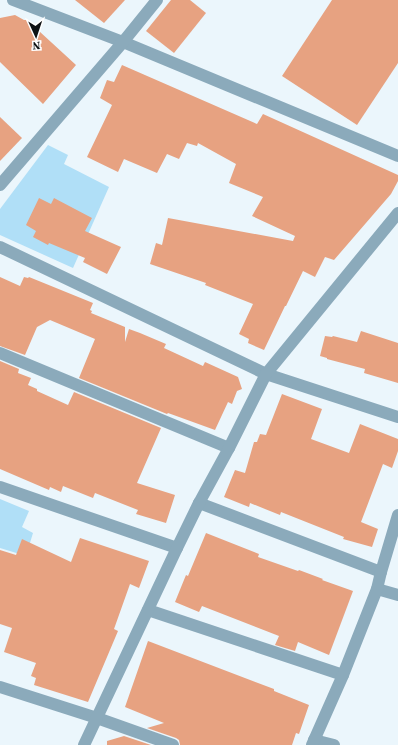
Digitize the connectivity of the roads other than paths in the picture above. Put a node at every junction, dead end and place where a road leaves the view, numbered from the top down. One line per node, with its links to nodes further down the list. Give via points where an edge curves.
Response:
1 (12, 0): 3 (street)
2 (157, 0): 3 (street)
3 (122, 42): 4 (street); 5 (street)
4 (398, 156)
5 (0, 186)
6 (398, 213): 9 (street)
7 (0, 247): 9 (street)
8 (0, 353): 11 (street)
9 (266, 374): 10 (street); 11 (street)
10 (398, 417)
11 (229, 448): 13 (street)
12 (0, 487): 15 (street)
13 (199, 503): 15 (street); 16 (street)
14 (398, 515): 16 (street)
15 (177, 548): 19 (street)
16 (381, 572): 17 (street)
17 (377, 588): 18 (street); 20 (street)
18 (398, 595)
19 (148, 610): 20 (street); 22 (street)
20 (343, 675): 23 (street)
21 (0, 687): 22 (street)
22 (97, 718): 24 (street); 25 (street)
23 (313, 743): 26 (street)
24 (84, 745)
25 (173, 745)
26 (334, 745)

